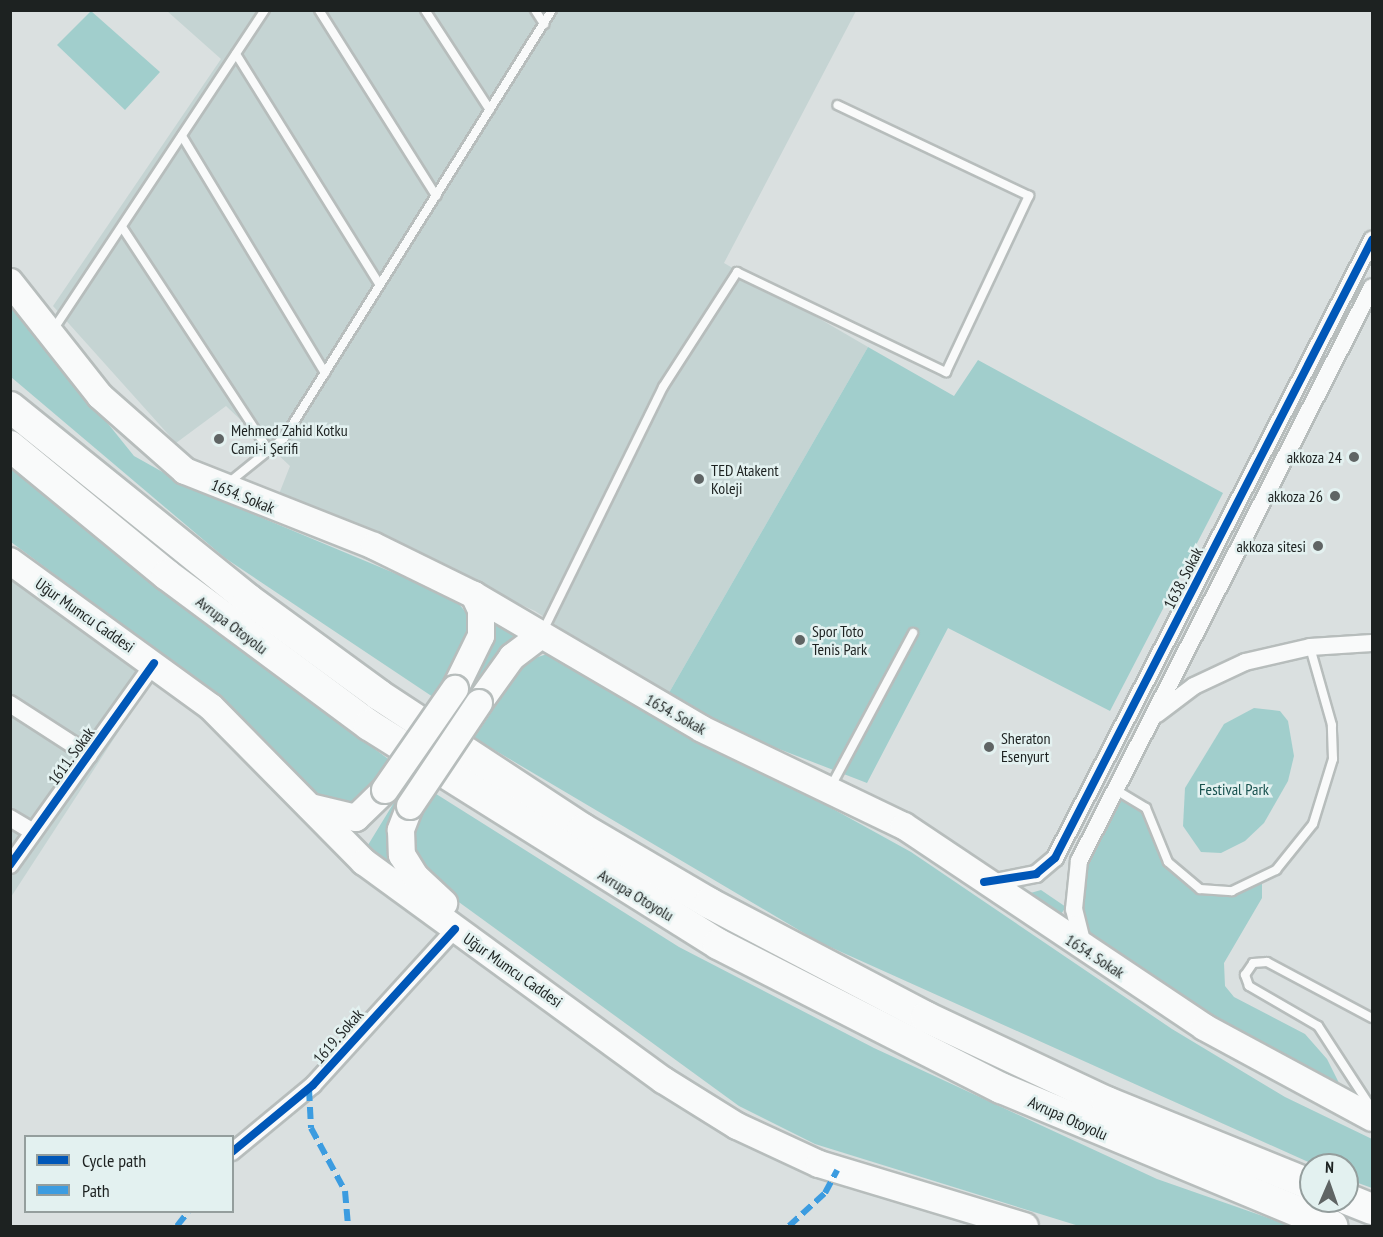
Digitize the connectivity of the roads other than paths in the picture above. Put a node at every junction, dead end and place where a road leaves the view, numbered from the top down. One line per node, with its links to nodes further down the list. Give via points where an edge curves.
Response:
1 (265, 10): 7 (lane)
2 (319, 10): 11 (lane)
3 (425, 10): 9 (lane)
4 (535, 10): 6 (lane)
5 (552, 10): 6 (lane)
6 (544, 24): 9 (lane)
7 (236, 54): 10 (lane); 15 (lane)
8 (837, 105): 26 (lane, via 1029,196 946,372 737,272 663,387)
9 (490, 110): 11 (lane)
10 (182, 136): 12 (lane); 18 (lane)
11 (436, 196): 15 (lane)
12 (122, 226): 17 (lane); 21 (lane)
13 (1372, 240): 39 (street, 1638. Sokak, via 1055,858 1036,874)
14 (10, 282): 17 (main road, 1654. Sokak)
15 (380, 285): 18 (lane)
16 (1372, 286): 31 (street)
17 (51, 333): 22 (main road, 1654. Sokak, via 100,396 158,451)
18 (325, 373): 21 (lane)
19 (10, 407): 47 (highway, Avrupa Otoyolu, via 266,612 380,695 583,829 709,903 926,1017 1118,1107)
20 (10, 446): 49 (highway, Avrupa Otoyolu, via 167,575 369,725 718,944 1011,1092)
21 (270, 452): 22 (lane)
22 (221, 488): 24 (main road, 1654. Sokak, via 374,546)
23 (10, 561): 29 (main road, Uğur Mumcu Caddesi)
24 (474, 595): 26 (main road, 1654. Sokak); 35 (main road, bridge, via 481,610 481,636 455,689 386,790 356,818 336,817)
25 (913, 633): 33 (lane)
26 (540, 636): 33 (main road, 1654. Sokak, via 702,729); 42 (main road, bridge, via 512,657 479,703 410,806 400,837 410,870)
27 (1372, 643): 28 (street)
28 (1310, 647): 31 (street, via 1227,669); 34 (lane, via 1332,725 1333,759 1313,824 1276,870 1232,891 1200,889 1168,862 1146,808)
29 (154, 663): 32 (street, 1611. Sokak); 35 (main road, Uğur Mumcu Caddesi, via 211,707)
30 (10, 704): 32 (street)
31 (1152, 718): 34 (street)
32 (88, 755): 37 (street, 1611. Sokak)
33 (830, 788): 39 (main road, 1654. Sokak, via 904,826)
34 (1116, 789): 41 (street, via 1073,879)
35 (306, 804): 40 (main road, Uğur Mumcu Caddesi, via 364,862)
36 (10, 818): 37 (street)
37 (33, 832): 38 (street, 1611. Sokak)
38 (10, 865)
39 (984, 882): 41 (main road, 1654. Sokak)
40 (455, 928): 42 (main road, Uğur Mumcu Caddesi); 46 (street, 1619. Sokak, via 313,1085)
41 (1084, 949): 45 (main road, 1654. Sokak, via 1241,1050)
42 (512, 967): 48 (main road, Uğur Mumcu Caddesi, via 663,1080 737,1126 819,1164)
43 (1372, 1018): 44 (lane, via 1267,962 1253,963 1245,975 1249,986 1318,1026)
44 (1372, 1109)
45 (1372, 1118)
46 (234, 1150)
47 (1299, 1180)
48 (1024, 1227)
49 (1332, 1227)

